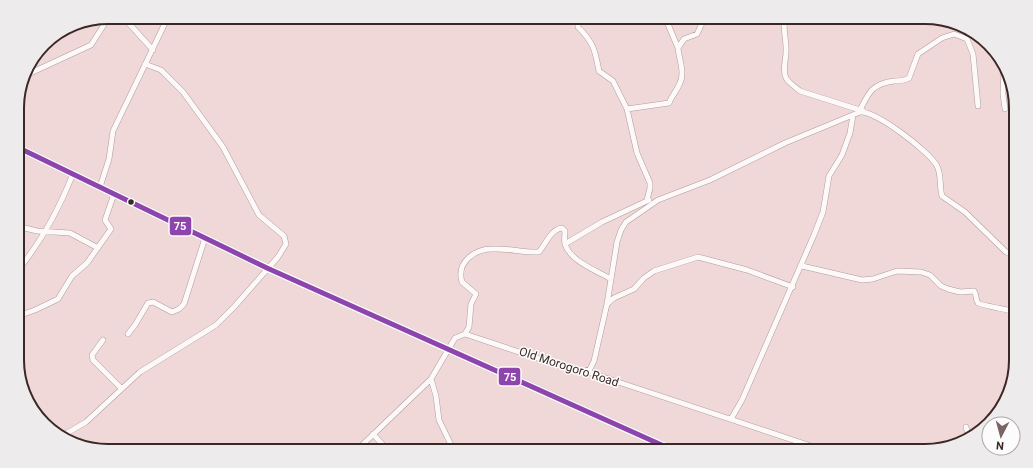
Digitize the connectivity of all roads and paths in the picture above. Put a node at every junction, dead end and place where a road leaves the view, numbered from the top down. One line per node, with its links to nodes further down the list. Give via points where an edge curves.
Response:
1 (104, 24): 11 (street, via 91,45)
2 (129, 24): 9 (street)
3 (165, 24): 9 (street)
4 (578, 24): 14 (street, via 595,50 599,71 613,81)
5 (668, 24): 8 (street)
6 (702, 24): 8 (street, via 697,34 684,39)
7 (785, 24): 16 (street, via 784,71 792,85 800,91)
8 (678, 48): 14 (street, via 681,80 669,103)
9 (153, 50): 10 (street)
10 (145, 64): 20 (street, via 113,131); 32 (street, via 161,70 183,92 226,152 259,215 287,241 278,258)
11 (32, 72)
12 (1004, 78): 15 (street)
13 (978, 106): 16 (street, via 973,54 967,39 954,34 942,38 918,54 909,78 869,91)
14 (627, 109): 22 (street, via 637,153 650,183)
15 (1005, 109)
16 (862, 111): 17 (street); 29 (street, via 897,129 931,158 940,171 942,196 965,212)
17 (853, 115): 23 (street, via 785,143 710,180); 31 (street, via 850,133 842,155 830,176 823,212)
18 (24, 150): 19 (highway)
19 (73, 174): 20 (highway); 25 (street)
20 (100, 187): 21 (highway)
21 (114, 194): 26 (highway); 28 (street, via 105,220 111,229)
22 (647, 200): 23 (street); 27 (street)
23 (658, 200): 33 (street, via 634,215 622,227)
24 (24, 229): 25 (street)
25 (46, 232): 28 (street, via 70,234); 30 (street)
26 (206, 238): 32 (highway); 38 (street, via 184,304 172,312 153,302 148,303)
27 (565, 244): 33 (street, via 577,259); 39 (street, via 565,231 560,228 544,241 539,252 490,249 465,261 460,271 462,282 476,294 471,304 469,327)
28 (98, 248): 37 (street, via 87,263 72,276 55,302)
29 (1009, 253)
30 (24, 262)
31 (802, 266): 34 (street); 36 (street, via 862,280 897,272 927,274 948,289 960,292 974,291 982,306 997,306)
32 (267, 268): 41 (highway); 44 (street, via 234,307 208,331 140,372)
33 (611, 279): 35 (street)
34 (793, 287): 35 (street, via 747,270 698,257 654,271 634,289); 45 (street)
35 (607, 304): 42 (street, via 594,361 590,369)
36 (1009, 310)
37 (24, 314)
38 (128, 334)
39 (465, 334): 41 (street, via 455,338); 42 (street, Old Morogoro Road, via 567,368)
40 (103, 340): 44 (street, via 92,355 93,360)
41 (447, 349): 43 (street); 53 (highway)
42 (585, 371): 45 (street, Old Morogoro Road)
43 (431, 378): 49 (street); 52 (street, via 439,420)
44 (122, 388): 47 (street, via 86,422)
45 (731, 419): 54 (street, Old Morogoro Road)
46 (966, 427): 48 (street)
47 (67, 433)
48 (968, 433)
49 (373, 434): 50 (street); 51 (street)
50 (363, 444)
51 (382, 444)
52 (451, 444)
53 (659, 444)
54 (805, 444)

